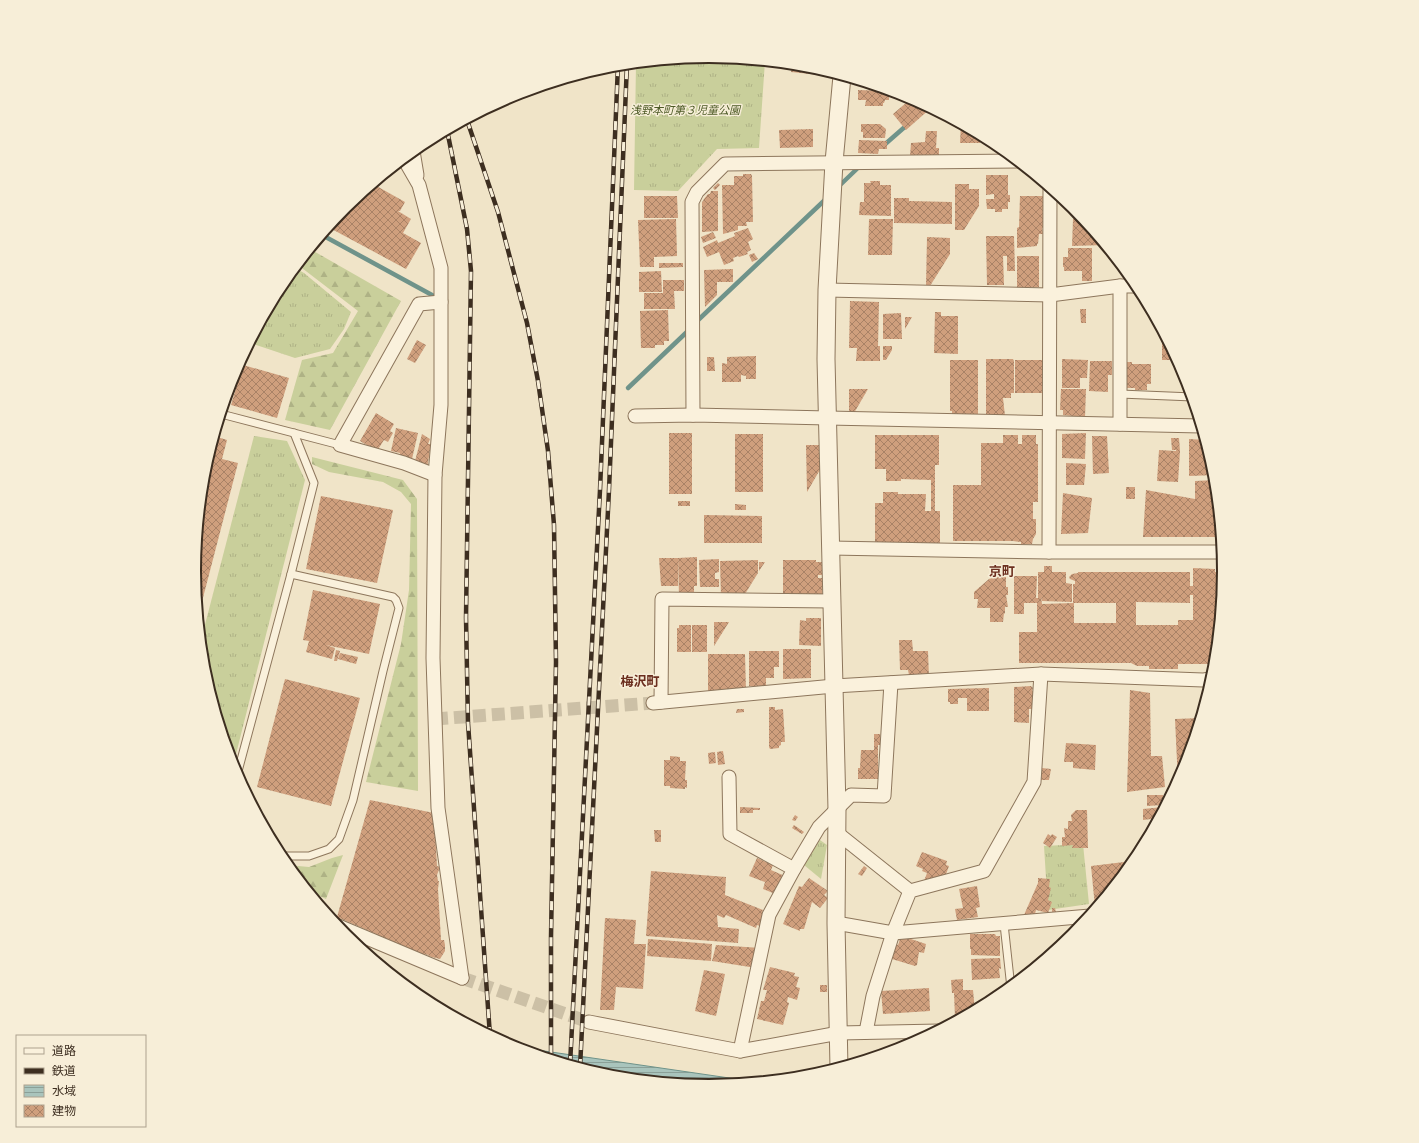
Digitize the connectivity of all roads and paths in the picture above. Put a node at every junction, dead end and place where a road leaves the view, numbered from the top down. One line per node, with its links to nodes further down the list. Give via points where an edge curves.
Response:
1 (842, 80): 4 (street)
2 (414, 158): 6 (street)
3 (1009, 161): 4 (street)
4 (834, 162): 10 (street); 17 (street, via 725,164 696,192 692,202)
5 (407, 163): 6 (street)
6 (419, 185): 12 (street, via 441,268)
7 (1050, 194): 11 (street)
8 (1120, 286): 9 (street); 11 (street); 13 (street)
9 (1130, 286)
10 (827, 290): 11 (street); 18 (street)
11 (1050, 295): 19 (street)
12 (441, 302): 23 (street, via 420,304); 24 (street, via 441,406)
13 (1120, 394): 14 (lane); 20 (street)
14 (1186, 396)
15 (226, 415): 22 (lane)
16 (635, 416): 17 (street)
17 (693, 416): 18 (street)
18 (828, 418): 19 (street); 25 (street)
19 (1049, 423): 20 (street); 26 (street)
20 (1120, 424): 21 (street)
21 (1197, 426)
22 (294, 433): 23 (lane); 28 (lane, via 314,483)
23 (340, 445): 24 (street, via 404,463)
24 (435, 475): 44 (street, via 433,658 438,808 462,978)
25 (831, 548): 26 (street); 29 (street)
26 (1049, 552): 27 (street)
27 (1217, 552)
28 (291, 574): 34 (lane); 38 (lane, via 393,597 398,608 354,800 339,839 329,849 309,856)
29 (832, 601): 33 (street); 33 (street, via 662,599 657,703)
30 (1041, 674): 31 (street); 32 (street); 40 (street, via 1034,782 984,871)
31 (1206, 679)
32 (892, 683): 33 (street); 36 (street, via 884,796 851,795)
33 (834, 686): 36 (street)
34 (240, 765)
35 (729, 777): 39 (street, via 730,834)
36 (837, 809): 37 (street); 39 (street, via 819,827)
37 (836, 832): 40 (street); 42 (street)
38 (288, 856)
39 (794, 869): 51 (street, via 769,915)
40 (910, 891): 45 (street)
41 (1079, 920): 43 (street)
42 (836, 923): 45 (street); 50 (street)
43 (1004, 924): 45 (street); 46 (lane)
44 (350, 931)
45 (894, 933): 49 (street, via 873,996)
46 (1010, 981)
47 (589, 1022): 51 (street)
48 (927, 1031): 49 (street)
49 (866, 1032): 50 (street)
50 (839, 1033): 51 (street); 52 (street)
51 (740, 1051)
52 (839, 1063)

